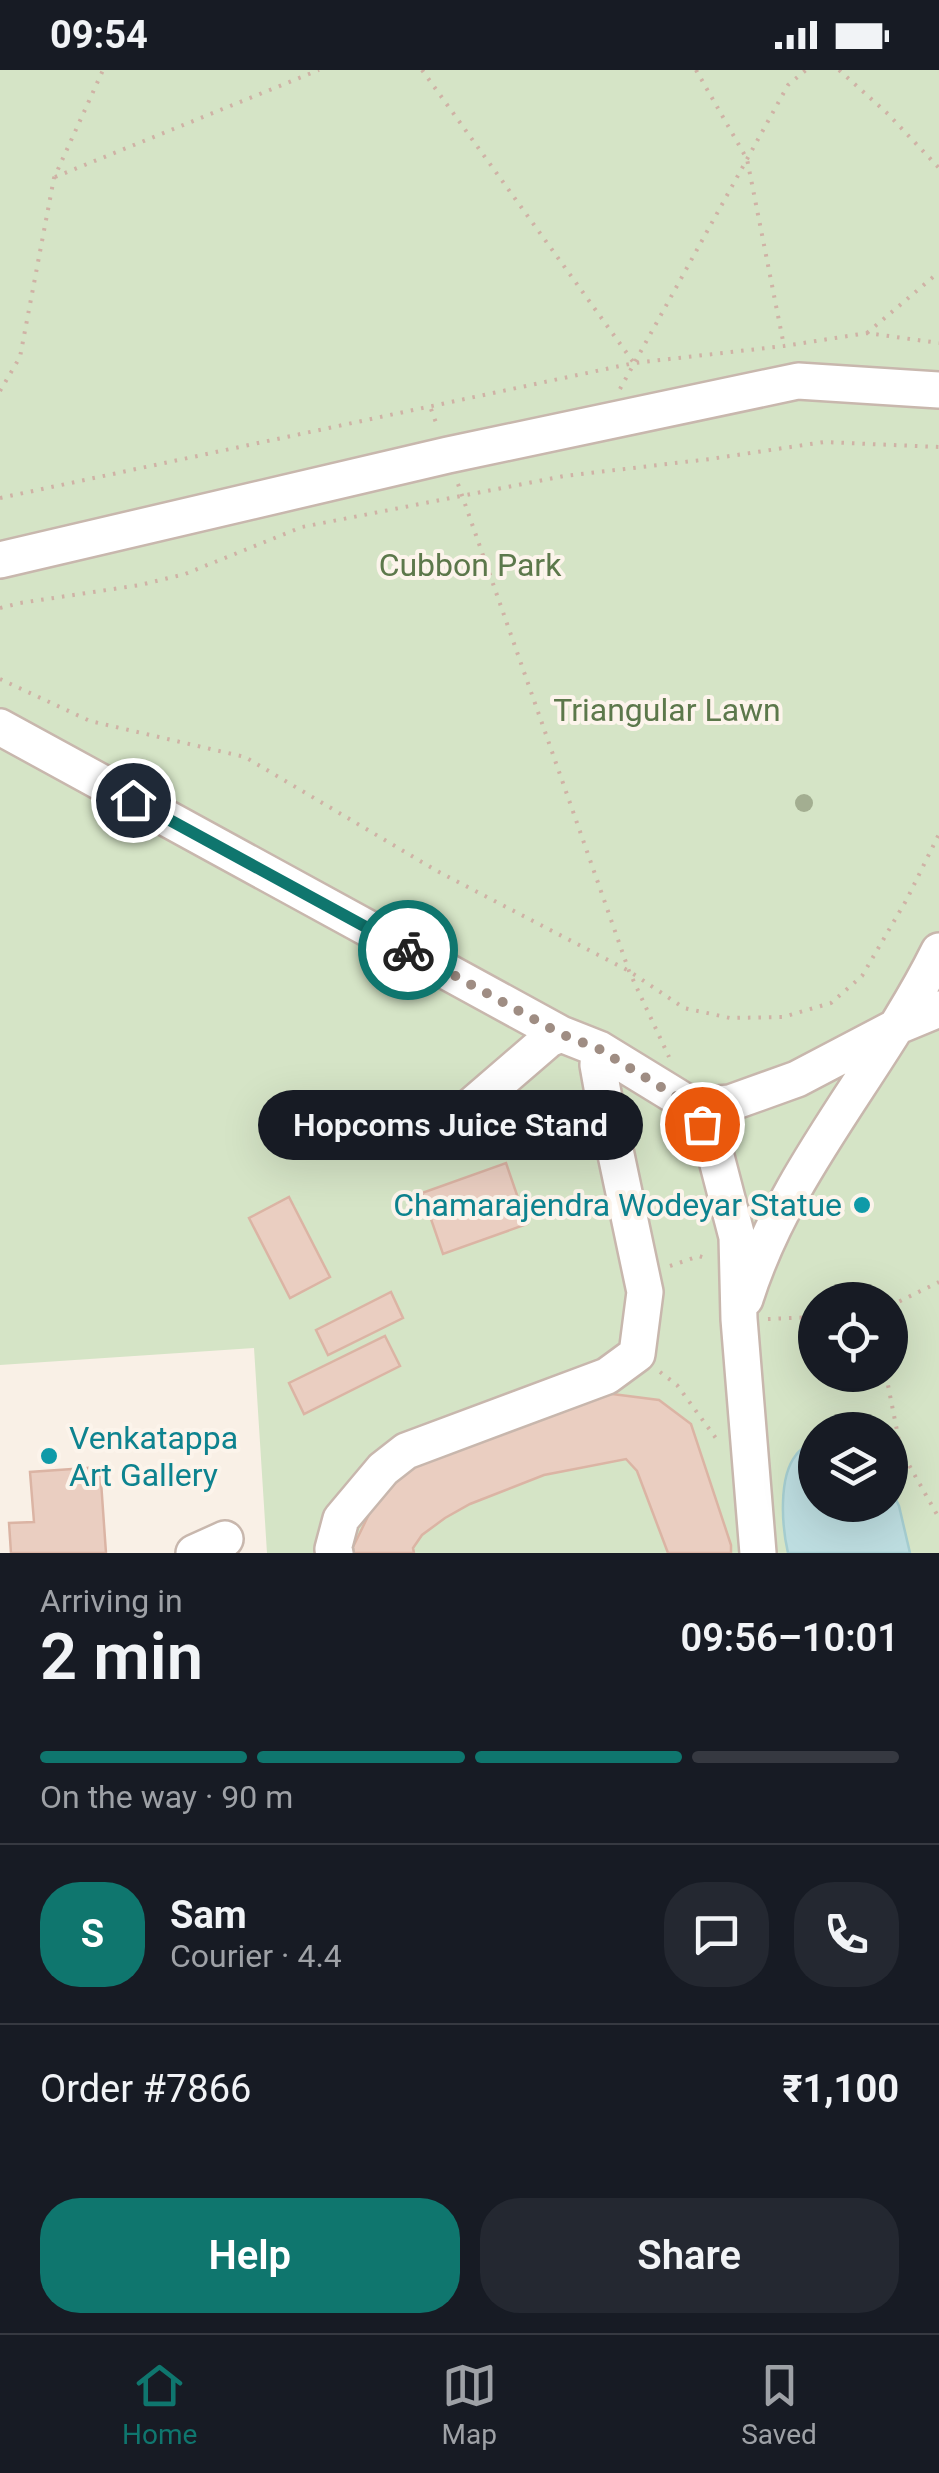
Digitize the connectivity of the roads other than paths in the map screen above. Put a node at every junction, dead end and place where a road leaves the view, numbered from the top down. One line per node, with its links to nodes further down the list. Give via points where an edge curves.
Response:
1 (939, 390): 2 (street, via 798,382)
2 (0, 560)
3 (0, 727): 7 (street)
4 (939, 951): 6 (street)
5 (939, 1009): 6 (street)
6 (898, 1026): 9 (street, via 798,1079 730,1103); 11 (street, via 789,1200)
7 (561, 1034): 8 (street); 10 (street)
8 (599, 1049): 9 (street); 12 (street, via 602,1093 645,1292 637,1354 606,1376 406,1451 341,1519)
9 (692, 1106): 11 (street, via 712,1141 738,1236)
10 (432, 1140)
11 (739, 1319): 13 (street)
12 (335, 1553)
13 (758, 1553)

